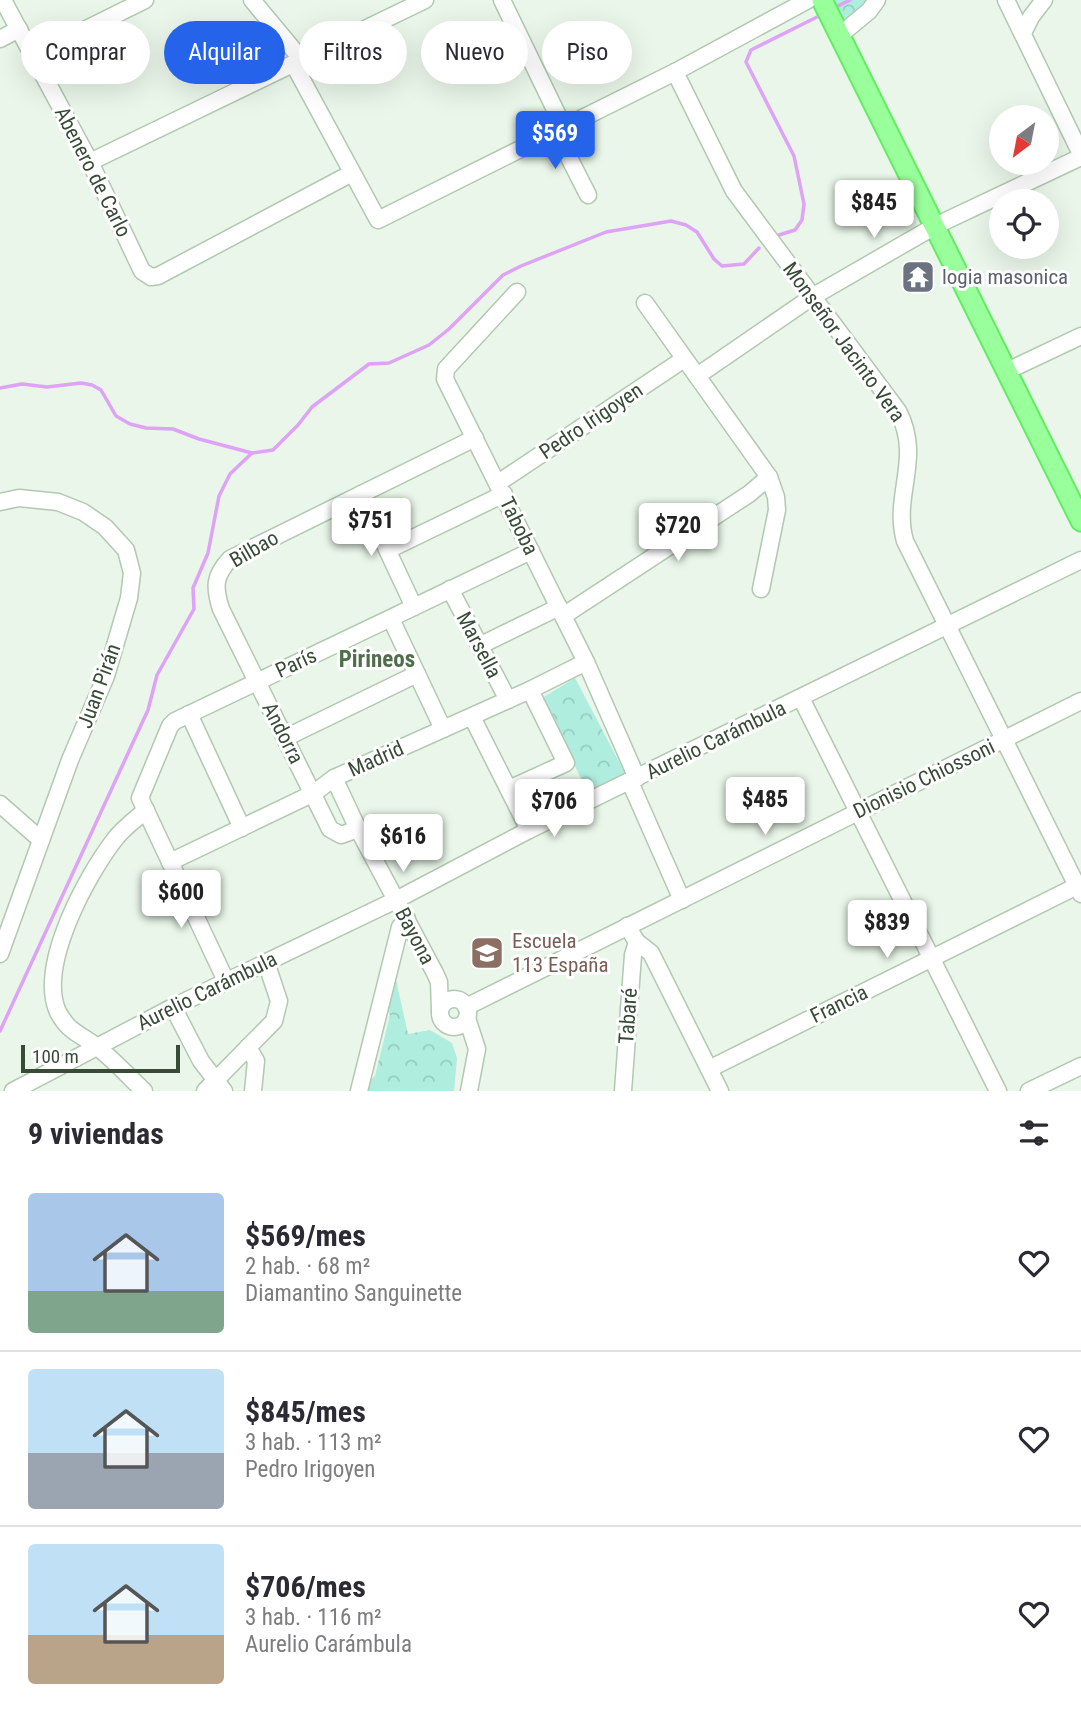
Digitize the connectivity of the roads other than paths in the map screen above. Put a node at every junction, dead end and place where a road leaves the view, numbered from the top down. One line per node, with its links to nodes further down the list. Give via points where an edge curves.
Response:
1 (2, 0): 11 (street, Abenero de Carlo)
2 (145, 0): 10 (street)
3 (252, 0): 15 (street)
4 (425, 0): 15 (street)
5 (502, 0): 18 (street)
6 (877, 0): 9 (street, via 869,11)
7 (1006, 0): 13 (street)
8 (1044, 0): 13 (street)
9 (825, 12): 16 (street); 23 (main road)
10 (103, 21)
11 (19, 29): 12 (street, Abenero de Carlo); 14 (street)
12 (21, 33)
13 (1023, 33): 19 (street)
14 (0, 39)
15 (298, 63): 20 (street); 21 (street)
16 (675, 72): 18 (street); 25 (street, Monseñor Jacinto Vera, via 734,191)
17 (47, 84): 20 (street, Abenero de Carlo)
18 (559, 128): 21 (street, via 378,220); 22 (street)
19 (1081, 155): 23 (street)
20 (90, 162): 21 (street, Abenero de Carlo, via 142,271 151,277)
21 (352, 173)
22 (588, 195)
23 (934, 226): 25 (street); 29 (main road)
24 (517, 292): 31 (street, Taboba, via 446,369 445,379)
25 (812, 298): 30 (street); 46 (street, Monseñor Jacinto Vera, via 906,427 909,470 901,527)
26 (645, 303): 28 (street)
27 (1081, 336): 29 (street)
28 (684, 359): 30 (street); 33 (street, Pedro Irigoyen)
29 (1007, 372): 36 (main road)
30 (697, 376): 32 (street)
31 (475, 438): 33 (street, Taboba); 34 (street, Bilbao)
32 (769, 477): 41 (street, via 777,510); 44 (street)
33 (501, 488): 37 (street, Pedro Irigoyen); 38 (street, Taboba)
34 (361, 494): 37 (street); 43 (street, Bilbao, via 230,559 219,571)
35 (0, 502): 70 (street, Juan Pirán, via 19,498 58,502 83,512 126,550 132,573 106,676)
36 (1081, 521)
37 (388, 550): 42 (street)
38 (531, 551): 40 (street, París); 44 (street, Taboba)
39 (1081, 560): 46 (street, Aurelio Carámbula)
40 (450, 589): 42 (street, París); 47 (street, Marsella)
41 (761, 589)
42 (414, 607): 45 (street, París)
43 (220, 609): 50 (street, Andorra)
44 (561, 611): 47 (street); 48 (street, Taboba)
45 (391, 619): 49 (street); 50 (street, París)
46 (947, 625): 52 (street, Aurelio Carámbula); 59 (street, Monseñor Jacinto Vera)
47 (479, 646): 53 (street, Marsella)
48 (586, 662): 51 (street, Madrid); 61 (street, Taboba)
49 (417, 674): 57 (street); 58 (street)
50 (257, 681): 55 (street, París); 58 (street, Andorra)
51 (530, 690): 53 (street, Madrid); 62 (street, via 566,763)
52 (801, 698): 61 (street, Aurelio Carámbula); 66 (street)
53 (508, 700): 56 (street, Madrid)
54 (1081, 701): 59 (street, Dionisio Chiossoni)
55 (189, 714): 64 (street, París, via 170,726); 67 (street)
56 (472, 717): 57 (street, Madrid); 62 (street)
57 (443, 729): 60 (street, Madrid)
58 (285, 738): 63 (street, Andorra)
59 (1003, 740): 66 (street, Dionisio Chiossoni); 72 (street, Monseñor Jacinto Vera)
60 (334, 778): 63 (street, Madrid); 68 (street, Bayona)
61 (634, 780): 69 (street, Aurelio Carámbula); 74 (street, Taboba)
62 (509, 789): 69 (street)
63 (314, 793): 67 (street, Madrid); 68 (street, Andorra, via 335,834)
64 (143, 804): 71 (street); 87 (street, via 92,874 75,904 58,953 57,1010 77,1036)
65 (1, 807): 70 (street)
66 (858, 811): 74 (street, Dionisio Chiossoni); 79 (street)
67 (242, 828): 71 (street, Madrid)
68 (358, 829): 73 (street, Bayona)
69 (529, 830): 73 (street, Aurelio Carámbula)
70 (41, 840): 78 (street, Juan Pirán)
71 (170, 862): 81 (street)
72 (1080, 888): 79 (street, Francia)
73 (396, 900): 75 (street, Bayona); 80 (street, Aurelio Carámbula)
74 (681, 900): 76 (street, Dionisio Chiossoni)
75 (407, 919): 82 (street, Bayona); 95 (street, via 400,927)
76 (627, 926): 77 (street); 84 (street, Dionisio Chiossoni)
77 (636, 942): 90 (street, via 651,953); 98 (street, Tabaré)
78 (0, 954)
79 (931, 958): 90 (street, Francia); 100 (street)
80 (266, 962): 81 (street, Aurelio Carámbula); 88 (street, via 279,1001 278,1012)
81 (226, 981): 83 (street, Aurelio Carámbula)
82 (439, 982): 84 (street, Bayona); 85 (street, Bayona)
83 (173, 1007): 87 (street, Aurelio Carámbula); 91 (street)
84 (463, 1008): 85 (street, via 444,1003); 86 (street, via 459,1026); 97 (street, via 477,1049)
85 (440, 1011): 86 (street, via 441,1019)
86 (451, 1027): 96 (street, via 467,1049)
87 (96, 1046): 92 (street, Aurelio Carámbula); 93 (street)
88 (248, 1047): 91 (street); 94 (street, via 256,1061)
89 (1081, 1066): 101 (street)
90 (709, 1069): 99 (street)
91 (215, 1088)
92 (13, 1091)
93 (144, 1091)
94 (253, 1091)
95 (359, 1091)
96 (462, 1091)
97 (469, 1091)
98 (623, 1091)
99 (720, 1091)
100 (998, 1091)
101 (1030, 1091)

